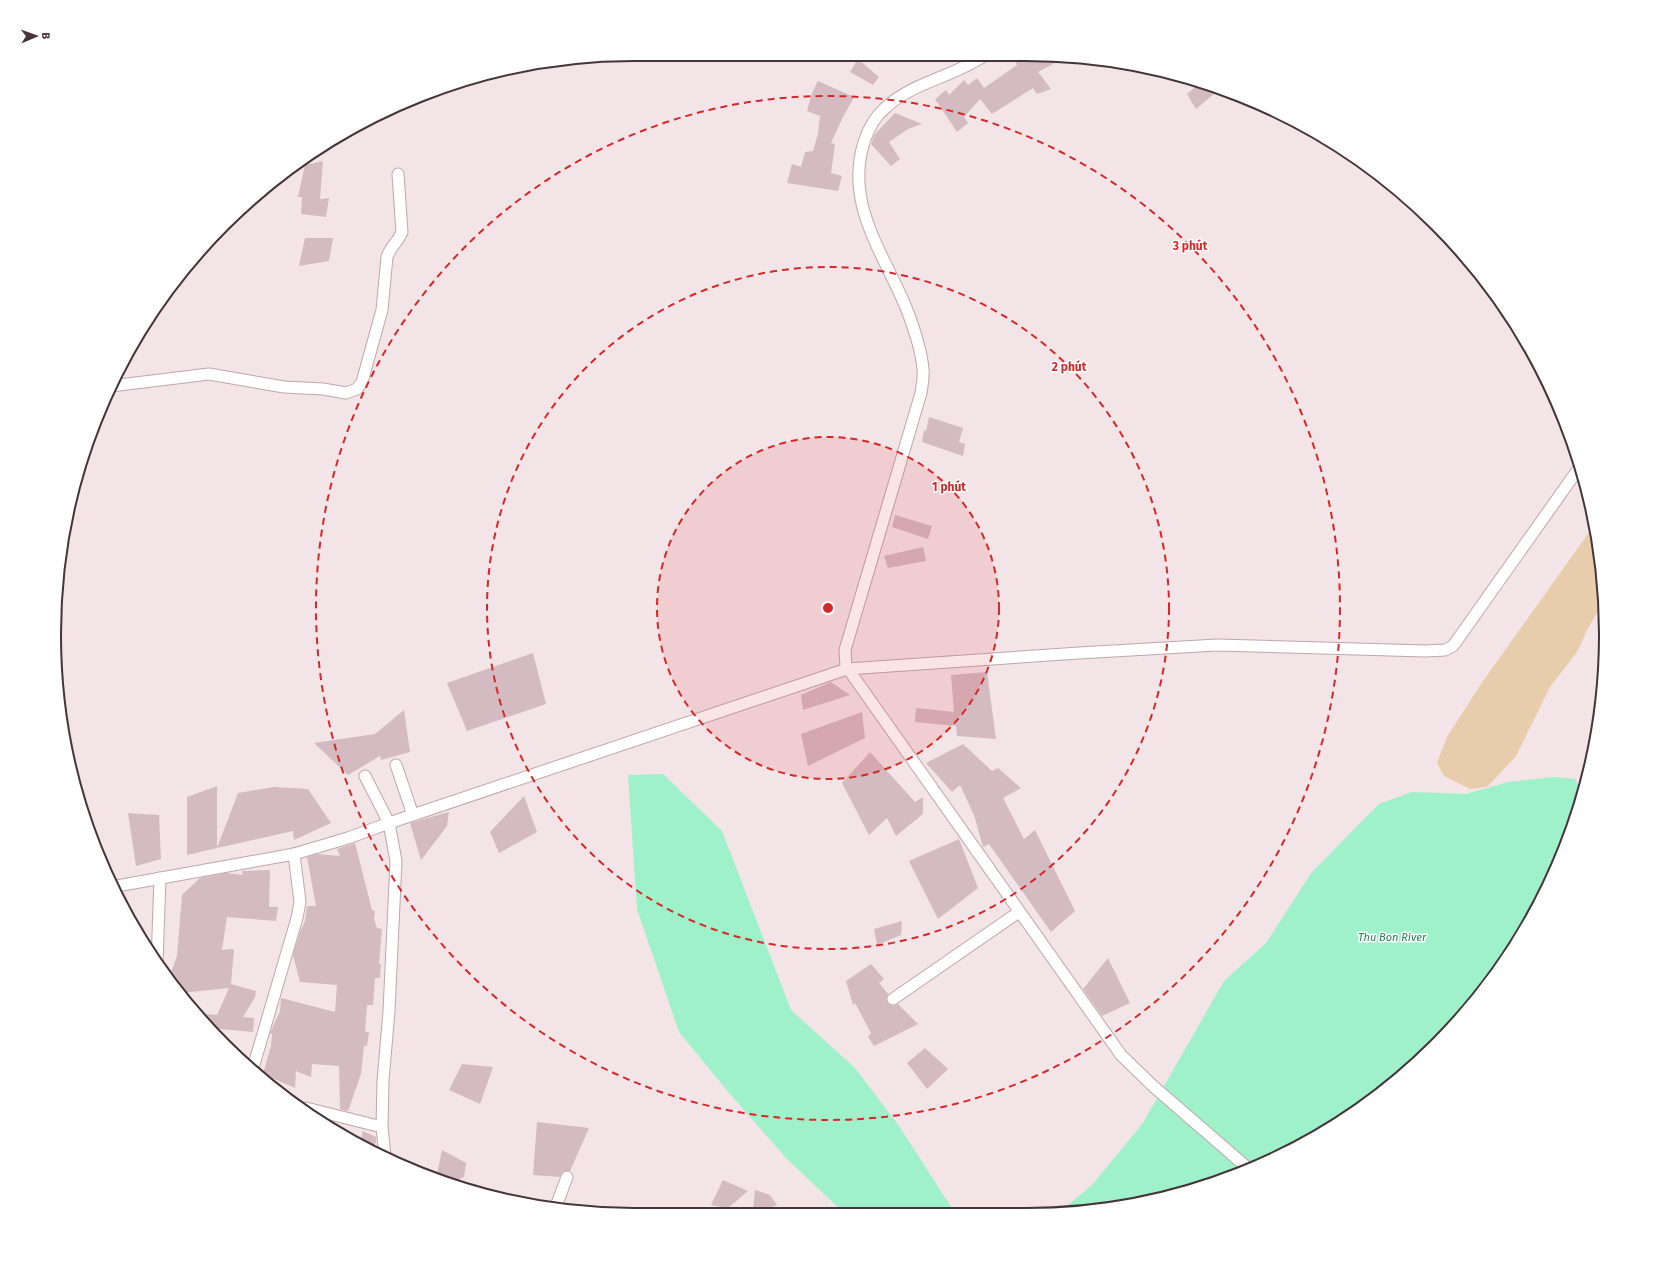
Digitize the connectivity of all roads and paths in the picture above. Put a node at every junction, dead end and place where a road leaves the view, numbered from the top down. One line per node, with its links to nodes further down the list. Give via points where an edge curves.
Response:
1 (973, 61): 5 (street, via 902,95 883,109 872,124 860,158 858,185 862,204 872,234 905,306 923,371 921,393 846,650)
2 (398, 174): 3 (street, via 402,232 389,250 382,310 362,382 357,389 346,393 284,387 209,374)
3 (118, 385)
4 (1575, 473): 5 (street, via 1453,646 1445,650 1217,646)
5 (847, 669): 8 (street); 13 (street)
6 (396, 765): 8 (street)
7 (365, 776): 9 (street)
8 (413, 814): 9 (street)
9 (389, 823): 10 (street); 18 (street, via 396,861)
10 (294, 854): 11 (street); 16 (street, via 300,902 297,918)
11 (160, 878): 12 (street); 14 (street)
12 (119, 886)
13 (1020, 912): 15 (street); 20 (street, via 1121,1055)
14 (157, 952)
15 (893, 999)
16 (254, 1064)
17 (315, 1110): 18 (street)
18 (382, 1127): 19 (street)
19 (384, 1151)
20 (1244, 1165)
21 (567, 1177): 22 (street)
22 (557, 1203)

